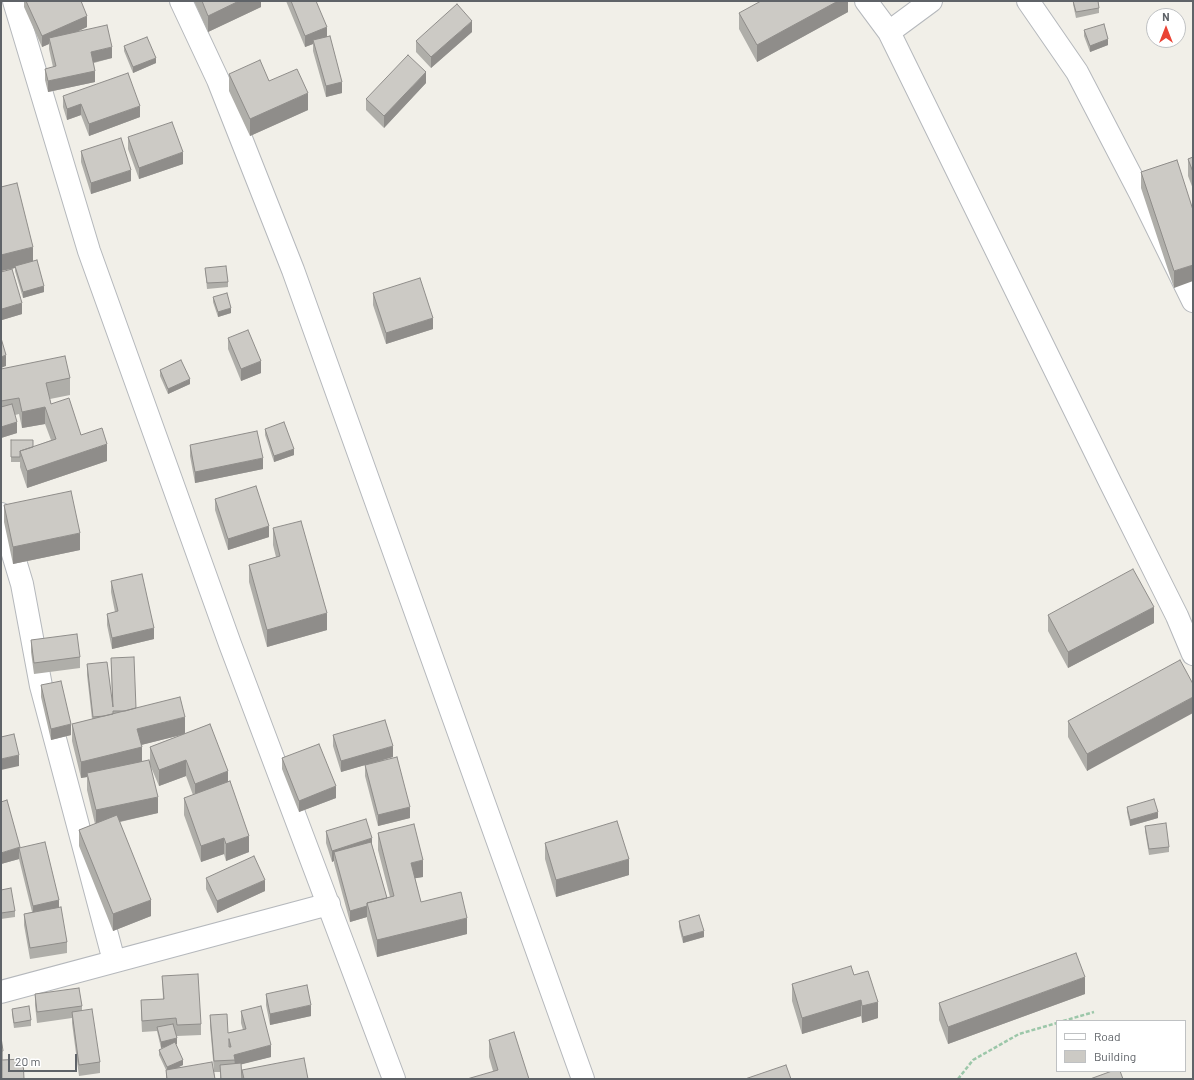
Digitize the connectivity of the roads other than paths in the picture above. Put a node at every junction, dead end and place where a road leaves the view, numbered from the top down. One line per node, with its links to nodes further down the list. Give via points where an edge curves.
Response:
1 (14, 1): 10 (street, via 89,251 230,644)
2 (181, 1): 14 (street, via 218,80 292,270)
3 (866, 1): 6 (street)
4 (931, 1): 6 (street)
5 (1028, 1): 7 (street, via 1077,72)
6 (889, 32): 9 (street, via 1177,616)
7 (1193, 301)
8 (1, 514): 11 (street, via 22,584 41,686)
9 (1193, 654)
10 (329, 904): 11 (street); 13 (street)
11 (114, 961): 12 (street)
12 (1, 992)
13 (394, 1079)
14 (583, 1079)

